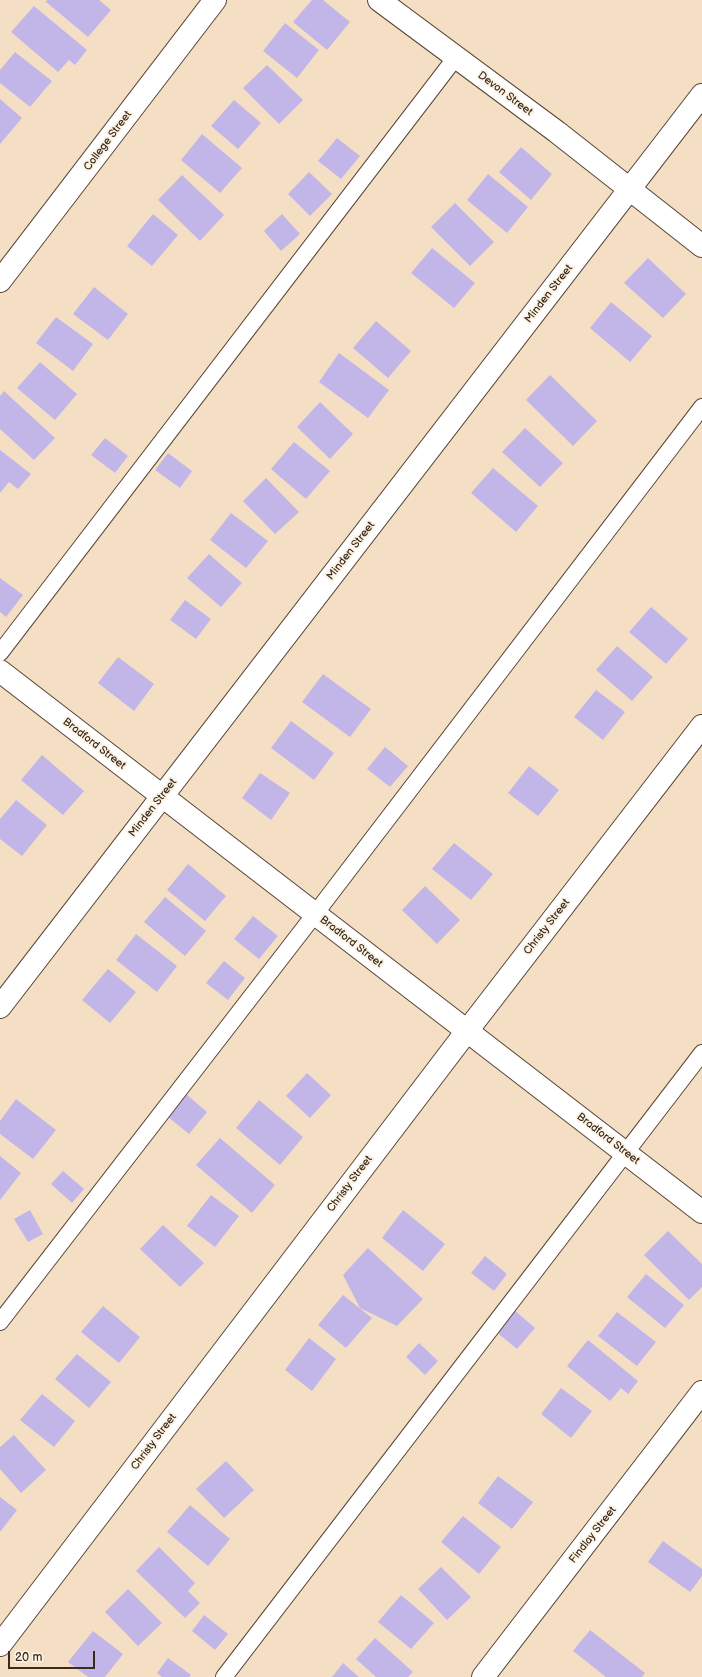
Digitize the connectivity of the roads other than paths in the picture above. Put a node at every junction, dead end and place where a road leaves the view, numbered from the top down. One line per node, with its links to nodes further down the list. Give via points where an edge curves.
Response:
1 (215, 0): 7 (street, College Street)
2 (379, 0): 3 (street, Devon Street)
3 (456, 57): 5 (street, Devon Street, via 557,132); 9 (lane)
4 (702, 95): 5 (street, Minden Street)
5 (629, 190): 6 (street, Devon Street); 12 (street, Minden Street)
6 (702, 246)
7 (0, 281)
8 (702, 407): 13 (lane)
9 (0, 653)
10 (0, 671): 12 (street, Bradford Street)
11 (702, 726): 15 (street, Christy Street)
12 (162, 796): 13 (street, Bradford Street); 14 (street, Minden Street)
13 (315, 914): 15 (street, Bradford Street); 19 (lane)
14 (0, 1007)
15 (467, 1031): 17 (street, Bradford Street); 21 (street, Christy Street)
16 (702, 1053): 17 (lane)
17 (626, 1154): 18 (street, Bradford Street); 22 (lane)
18 (702, 1212)
19 (0, 1322)
20 (702, 1392): 23 (street, Findlay Street)
21 (0, 1645)
22 (224, 1677)
23 (483, 1677)

